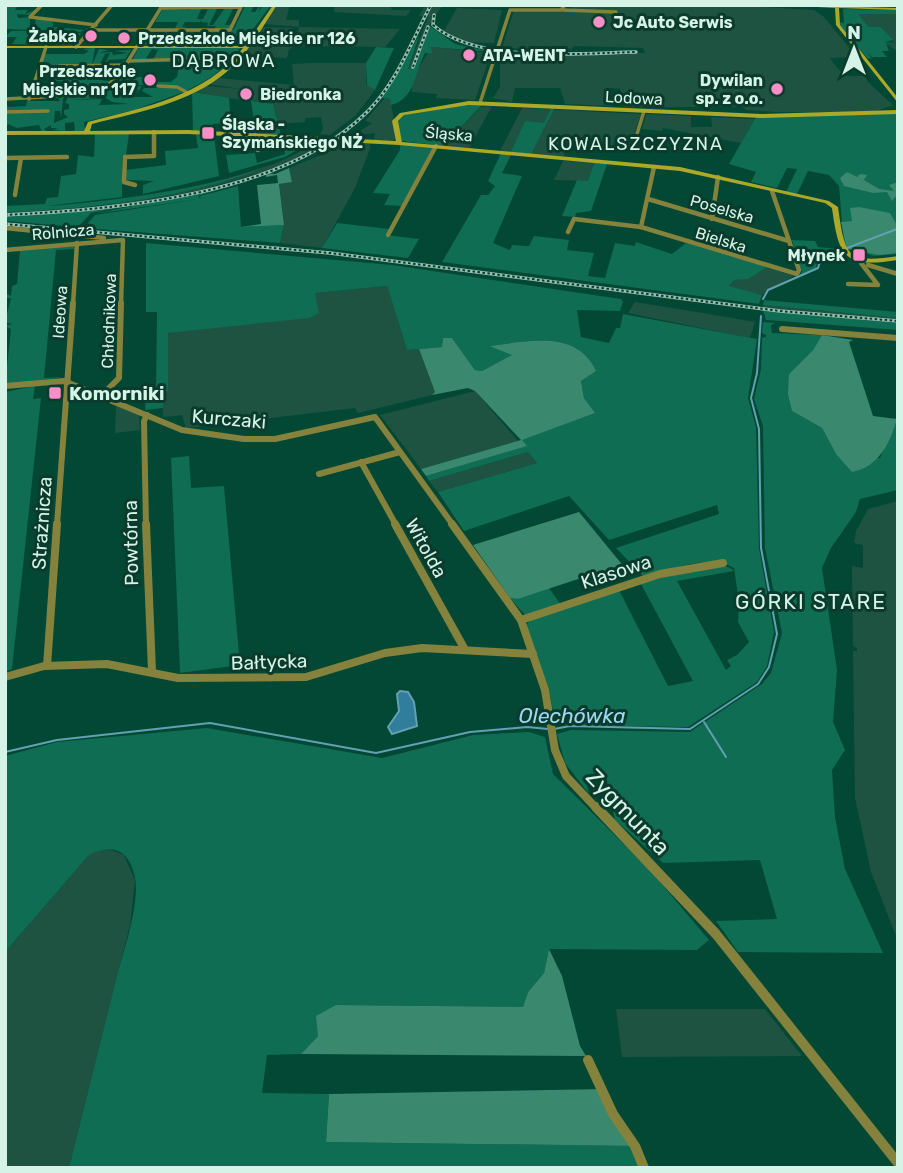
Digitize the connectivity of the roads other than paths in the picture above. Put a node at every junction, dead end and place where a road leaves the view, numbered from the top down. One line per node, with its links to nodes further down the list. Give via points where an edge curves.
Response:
1 (42, 5): 12 (street, via 30,17)
2 (112, 5): 12 (street)
3 (275, 5): 15 (street)
4 (783, 5): 5 (street)
5 (824, 6): 6 (street); 11 (street)
6 (836, 6): 9 (street); 11 (street)
7 (162, 7): 14 (street); 14 (street, via 241,7 230,30)
8 (564, 7): 10 (street); 30 (street, via 510,10)
9 (898, 9)
10 (617, 12)
11 (836, 15): 29 (street, via 838,25)
12 (96, 26): 13 (street)
13 (88, 30): 14 (street); 20 (street)
14 (147, 30): 17 (street)
15 (252, 37): 16 (street); 21 (street)
16 (216, 44): 17 (street); 21 (street)
17 (138, 46): 20 (street); 23 (street)
18 (5, 47): 19 (street)
19 (46, 47): 20 (street); 28 (street)
20 (76, 47)
21 (245, 47): 26 (street, via 226,70)
22 (198, 59): 23 (street)
23 (127, 63): 24 (street); 28 (street, via 99,94)
24 (59, 66)
25 (158, 86): 26 (street)
26 (188, 93): 36 (street, via 90,122)
27 (5, 99): 28 (street)
28 (29, 99)
29 (898, 102)
30 (480, 103): 32 (street, Lodowa); 40 (street, Lodowa, via 405,113 395,121)
31 (48, 111): 33 (street)
32 (644, 111): 34 (street, Lodowa, via 775,116); 38 (street)
33 (5, 112)
34 (898, 112)
35 (154, 132): 36 (street, Śląska); 39 (street, Śląska); 48 (street, via 154,155 125,157 124,180)
36 (86, 133): 37 (street, Śląska)
37 (5, 134)
38 (638, 134)
39 (255, 135): 40 (street, Śląska); 42 (street)
40 (399, 143): 41 (street, Śląska)
41 (436, 146): 46 (street, Śląska); 56 (street)
42 (258, 150)
43 (5, 158): 44 (street)
44 (21, 158): 45 (street); 50 (street)
45 (67, 158)
46 (654, 167): 47 (street, Śląska); 51 (street)
47 (718, 177): 49 (street, Śląska); 52 (street)
48 (135, 185)
49 (772, 191): 59 (street); 63 (street, Śląska, via 834,205 841,247)
50 (15, 195)
51 (648, 200): 52 (street, Poselska); 54 (street)
52 (712, 219): 59 (street, Poselska)
53 (5, 228): 58 (street)
54 (641, 228): 55 (street, Bielska, via 577,219); 59 (street, Bielska, via 794,275 799,271)
55 (568, 232)
56 (388, 234)
57 (123, 240): 58 (street, Rolnicza); 70 (street, Chłodnikowa, via 119,379)
58 (110, 241): 60 (street, Rolnicza)
59 (789, 241)
60 (77, 243): 61 (street, Rolnicza); 68 (street, Ideowa)
61 (5, 250)
62 (898, 258): 63 (street)
63 (860, 259): 64 (street); 65 (street, via 878,285)
64 (898, 274)
65 (848, 284)
66 (782, 329): 67 (street)
67 (898, 338)
68 (68, 382): 69 (street, Kurczaki); 70 (street, Kurczaki); 80 (street, Strażnicza)
69 (5, 386)
70 (102, 395): 71 (street, Kurczaki)
71 (146, 415): 72 (street, Kurczaki, via 187,432 256,440); 81 (street, Powtórna)
72 (373, 416): 73 (street, Zygmunta)
73 (400, 452): 74 (street); 77 (street, Zygmunta)
74 (361, 462): 75 (street); 78 (street, Witolda)
75 (319, 474)
76 (723, 563): 77 (street, Klasowa, via 668,572)
77 (521, 620): 79 (street, Zygmunta)
78 (464, 648): 79 (street, Bałtycka); 81 (street, Bałtycka, via 404,650 306,677 178,678)
79 (533, 654): 84 (street, Zygmunta, via 558,759 572,783 716,934)
80 (47, 666): 81 (street, Bałtycka, via 111,664); 82 (street, Bałtycka)
81 (152, 671)
82 (5, 677)
83 (588, 1060): 85 (street)
84 (898, 1163)
85 (645, 1168)

